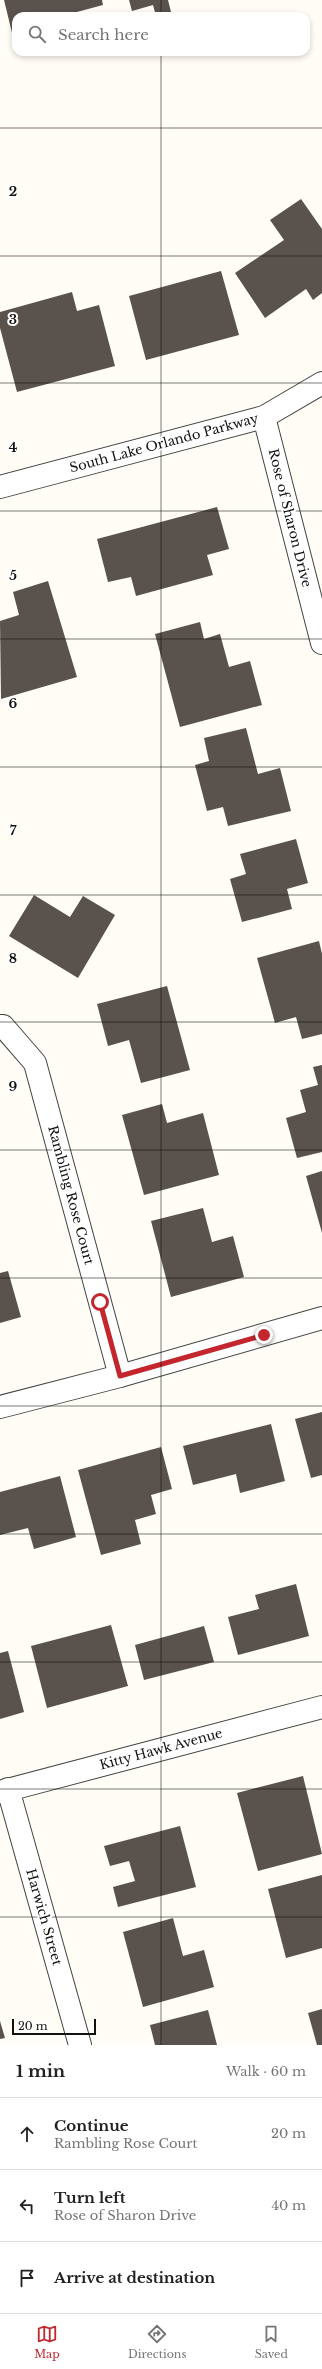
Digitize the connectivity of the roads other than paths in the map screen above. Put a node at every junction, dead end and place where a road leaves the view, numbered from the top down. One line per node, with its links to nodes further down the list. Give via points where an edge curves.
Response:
1 (322, 383): 2 (street, South Lake Orlando Parkway)
2 (264, 417): 3 (street, South Lake Orlando Parkway); 4 (street, Rose of Sharon Drive)
3 (0, 488)
4 (322, 643)
5 (0, 1026): 7 (street, Rambling Rose Court, via 35,1064)
6 (322, 1318): 7 (street)
7 (120, 1376): 8 (street)
8 (0, 1407)
9 (322, 1707): 10 (street, Kitty Hawk Avenue)
10 (4, 1790): 11 (street, Harwich Street)
11 (80, 2045)

